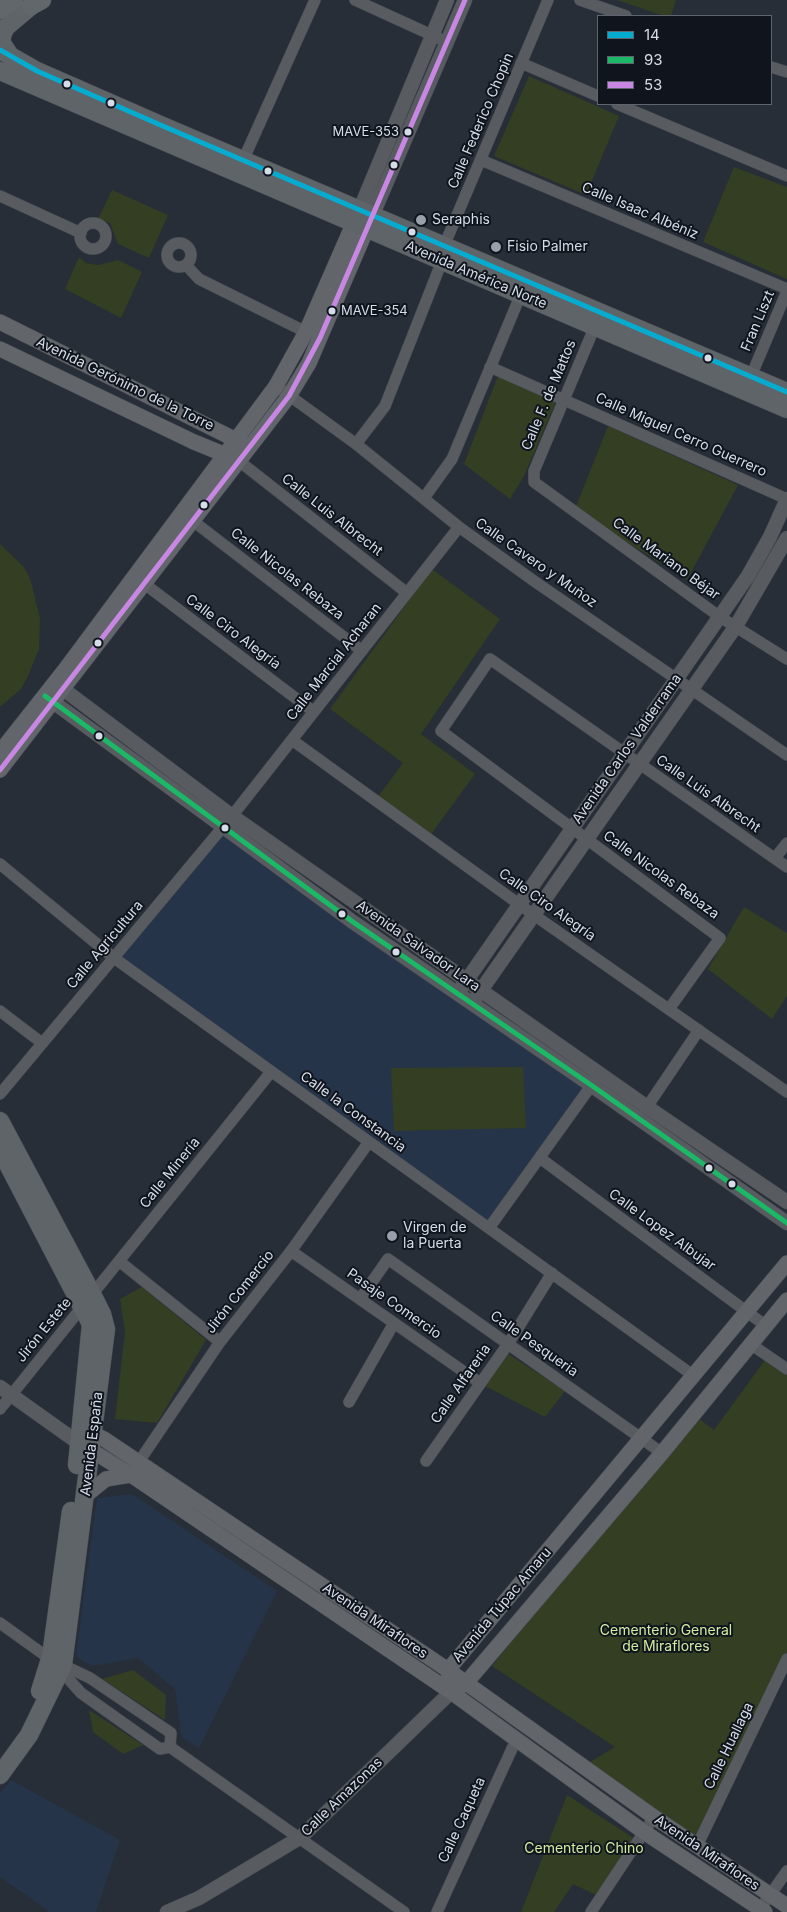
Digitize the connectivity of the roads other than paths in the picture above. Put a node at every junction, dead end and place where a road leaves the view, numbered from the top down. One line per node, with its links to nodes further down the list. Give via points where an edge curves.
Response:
1 (315, 0): 22 (street)
2 (355, 0): 11 (street)
3 (447, 0): 11 (street)
4 (466, 0): 12 (street)
5 (548, 0): 14 (street, Calle Federico Chopin)
6 (580, 0): 9 (street)
7 (29, 2): 8 (highway); 10 (main road); 13 (main road, via 3,34 1,42)
8 (0, 10)
9 (623, 15)
10 (0, 17)
11 (433, 36): 12 (street); 25 (street)
12 (447, 42): 25 (street)
13 (7, 54): 20 (main road, Avenida América Norte)
14 (521, 63): 18 (street); 21 (street, Calle Federico Chopin)
15 (772, 66): 17 (street)
16 (0, 71): 20 (main road, Avenida América Norte)
17 (787, 72)
18 (597, 96)
19 (619, 105): 23 (street)
20 (163, 133): 22 (main road, Avenida América Norte)
21 (481, 160): 27 (street, Calle Federico Chopin); 29 (street, Calle Isaac Albéniz)
22 (241, 166): 25 (main road, Avenida América Norte)
23 (787, 176)
24 (0, 196): 26 (street)
25 (364, 218): 27 (main road, Avenida América Norte); 33 (main road); 39 (main road, via 309,363)
26 (81, 233)
27 (443, 254): 30 (main road, Avenida América Norte); 36 (main road, Avenida América Norte); 44 (street, Calle Federico Chopin, via 385,406)
28 (186, 265): 33 (street, via 199,280)
29 (787, 290): 36 (street, Fran Liszt)
30 (520, 294): 32 (main road, Avenida América Norte); 35 (street)
31 (0, 322): 42 (main road, Avenida Gerónimo de la Torre)
32 (595, 326): 36 (main road, Avenida América Norte); 40 (street, Calle F. de Mattos)
33 (306, 332): 37 (main road)
34 (0, 349): 43 (main road, Avenida Gerónimo de la Torre)
35 (490, 367): 40 (street, Calle Miguel Cerro Guerrero); 50 (street, via 452,459)
36 (748, 384): 38 (main road, Avenida América Norte); 41 (main road, Avenida América Norte)
37 (276, 386): 39 (street, Calle Cavero y Muñoz); 42 (main road)
38 (787, 392)
39 (290, 396): 44 (street, Calle Cavero y Muñoz); 45 (main road)
40 (564, 399): 48 (street, Calle F. de Mattos); 51 (street, Calle Miguel Cerro Guerrero)
41 (787, 409)
42 (236, 438): 45 (main road, Avenida Gerónimo de la Torre); 46 (main road)
43 (194, 442): 46 (main road, Avenida Gerónimo de la Torre); 49 (main road, via 206,461)
44 (356, 444): 50 (street, Calle Cavero y Muñoz)
45 (249, 448): 47 (main road)
46 (224, 455): 47 (main road, Avenida Gerónimo de la Torre); 49 (main road)
47 (239, 461): 52 (main road); 56 (street, Calle Luis Albrecht)
48 (533, 477): 57 (street, Calle Mariano Béjar, via 534,482)
49 (205, 480): 55 (main road)
50 (424, 498): 53 (street, Calle Cavero y Muñoz)
51 (787, 499): 57 (street, Avenida Carlos Valderrama, via 748,576)
52 (193, 521): 55 (main road); 59 (street, Calle Nicolas Rebaza)
53 (459, 527): 56 (street, Calle Marcial Acharan); 62 (street, Calle Cavero y Muñoz)
54 (787, 538): 58 (street, Avenida Carlos Valderrama)
55 (140, 580): 63 (main road); 66 (street, Calle Ciro Alegría)
56 (407, 593): 59 (street, Calle Marcial Acharan)
57 (720, 617): 58 (street, Calle Mariano Béjar); 62 (street, Avenida Carlos Valderrama)
58 (736, 626): 61 (street, Calle Mariano Béjar); 64 (street, Avenida Carlos Valderrama)
59 (362, 651): 66 (street, Calle Marcial Acharan)
60 (490, 659): 69 (street, Calle Luis Albrecht); 75 (street, Calle Nicolas Rebaza, via 441,731)
61 (787, 659)
62 (676, 679): 64 (street, Calle Cavero y Muñoz); 69 (street, Avenida Carlos Valderrama)
63 (60, 686): 65 (main road); 73 (street, Avenida Salvador Lara)
64 (691, 690): 70 (street, Calle Cavero y Muñoz); 71 (street, Avenida Carlos Valderrama)
65 (49, 700): 68 (main road); 72 (main road); 74 (street, Avenida Salvador Lara)
66 (314, 712): 67 (street, Calle Marcial Acharan)
67 (292, 740): 73 (street, Calle Marcial Acharan); 81 (street, Calle Ciro Alegría)
68 (0, 752)
69 (624, 754): 71 (street, Calle Luis Albrecht); 75 (street, Avenida Carlos Valderrama)
70 (787, 755)
71 (639, 764): 76 (street, Avenida Carlos Valderrama); 78 (street, Calle Luis Albrecht)
72 (0, 770)
73 (232, 816): 74 (street, Calle Agricultura); 82 (street, Avenida Salvador Lara)
74 (222, 828): 84 (street, Avenida Salvador Lara); 85 (street, Calle Agricultura)
75 (572, 829): 76 (street, Calle Nicolas Rebaza); 81 (street, Avenida Carlos Valderrama)
76 (587, 840): 83 (street, Avenida Carlos Valderrama); 90 (street, Calle Nicolas Rebaza, via 720,938)
77 (787, 843): 78 (street)
78 (775, 858): 80 (street, Calle Luis Albrecht)
79 (0, 864): 85 (street, Calle la Constancia)
80 (787, 867)
81 (519, 904): 83 (street, Calle Ciro Alegría); 86 (street, Avenida Carlos Valderrama)
82 (363, 907): 84 (street); 86 (street, Avenida Salvador Lara)
83 (534, 915): 87 (street, Avenida Carlos Valderrama); 90 (street, Calle Ciro Alegría)
84 (353, 922): 88 (street, Avenida Salvador Lara)
85 (114, 958): 93 (street, Calle Agricultura); 94 (street, Calle la Constancia)
86 (467, 980): 87 (street, Avenida Salvador Lara); 88 (street, Avenida Carlos Valderrama)
87 (481, 990): 89 (street, Avenida Carlos Valderrama); 95 (street, Avenida Salvador Lara)
88 (458, 993): 89 (street, Avenida Salvador Lara)
89 (472, 1003): 95 (street, Avenida Salvador Lara)
90 (669, 1009): 92 (street, Calle Ciro Alegría)
91 (0, 1011): 93 (street)
92 (699, 1030): 96 (street, Calle Ciro Alegría); 98 (street)
93 (42, 1043): 97 (street, Calle Agricultura)
94 (271, 1072): 100 (street, Calle la Constancia); 107 (street, Calle Minería)
95 (596, 1080): 98 (street, Avenida Salvador Lara); 102 (street); 104 (street, Avenida Salvador Lara)
96 (787, 1092)
97 (0, 1094)
98 (647, 1107): 103 (street, Avenida Salvador Lara)
99 (0, 1121): 111 (main road, Avenida España)
100 (369, 1142): 105 (street, Calle la Constancia); 106 (street, Jirón Comercio)
101 (0, 1149): 111 (main road, Avenida España)
102 (540, 1158): 105 (street); 113 (street, Calle Lopez Albujar)
103 (787, 1202)
104 (787, 1223)
105 (489, 1228): 109 (street, Calle la Constancia)
106 (291, 1251): 110 (street, Pasaje Comercio); 116 (street, Jirón Comercio)
107 (119, 1261): 111 (street, Calle Minería); 116 (street)
108 (787, 1263): 113 (main road, Avenida Túpac Amaru)
109 (552, 1273): 117 (street, Calle Alfareria); 120 (street, Calle la Constancia)
110 (360, 1299): 114 (street, Pasaje Comercio); 117 (street, Calle Pesqueria, via 388,1259)
111 (87, 1300): 122 (street, Jirón Estete); 125 (main road, Avenida España, via 102,1314 106,1329)
112 (787, 1300): 115 (main road, Avenida Túpac Amaru)
113 (748, 1311): 115 (street, Calle Lopez Albujar); 120 (main road, Avenida Túpac Amaru)
114 (394, 1323): 121 (street, Pasaje Comercio); 123 (street)
115 (766, 1326): 118 (main road, Avenida Túpac Amaru)
116 (220, 1342): 129 (street, Jirón Comercio)
117 (508, 1344): 121 (street, Calle Alfareria); 126 (street, Calle Pesqueria)
118 (752, 1345): 119 (street); 127 (main road, Avenida Túpac Amaru)
119 (787, 1369)
120 (694, 1376): 126 (main road, Avenida Túpac Amaru)
121 (480, 1383): 128 (street, Calle Alfareria)
122 (6, 1391): 124 (street, Jirón Estete); 125 (street)
123 (349, 1402)
124 (0, 1409)
125 (87, 1439): 129 (main road, Avenida Miraflores); 130 (main road, Avenida España); 137 (main road, Avenida España)
126 (643, 1439): 127 (street, Calle Pesqueria); 131 (main road, Avenida Túpac Amaru)
127 (662, 1453): 133 (main road, Avenida Túpac Amaru)
128 (426, 1461)
129 (134, 1469): 130 (main road, via 106,1479); 132 (main road, Avenida Miraflores); 134 (main road, Avenida Miraflores)
130 (85, 1496): 137 (main road, Avenida España)
131 (508, 1596): 133 (main road); 138 (main road, Avenida Túpac Amaru)
132 (344, 1600): 134 (main road); 138 (main road, Avenida Miraflores)
133 (527, 1611): 139 (main road, Avenida Túpac Amaru)
134 (335, 1615): 140 (main road, Avenida Miraflores)
135 (0, 1623): 137 (street)
136 (787, 1659): 150 (street, Calle Huallaga)
137 (58, 1665): 142 (street, via 81,1693 160,1749); 142 (street, via 90,1678 171,1733); 143 (main road, Avenida España, via 19,1734); 145 (main road, Avenida España, via 29,1735)
138 (448, 1670): 139 (main road, Avenida Miraflores); 140 (main road, Avenida Túpac Amaru)
139 (466, 1683): 140 (main road, Avenida Túpac Amaru); 144 (main road, Avenida Miraflores)
140 (451, 1692): 141 (main road, Avenida Miraflores); 149 (street, Calle Amazonas)
141 (516, 1740): 146 (main road, Avenida Miraflores); 157 (street, Calle Caqueta)
142 (170, 1747): 149 (street)
143 (0, 1759)
144 (583, 1766): 146 (main road); 147 (main road, Avenida Miraflores)
145 (0, 1775)
146 (574, 1780): 148 (main road, Avenida Miraflores)
147 (654, 1817): 148 (street); 150 (main road, Avenida Miraflores)
148 (644, 1832): 154 (main road, Avenida Miraflores); 158 (street)
149 (301, 1837): 155 (street, Calle Amazonas, via 199,1898); 156 (street)
150 (697, 1846): 152 (main road, Avenida Miraflores)
151 (787, 1871): 152 (street)
152 (770, 1895): 153 (main road, Avenida Miraflores); 154 (street)
153 (787, 1906)
154 (761, 1911)
155 (167, 1912)
156 (404, 1912)
157 (437, 1912)
158 (592, 1912)

